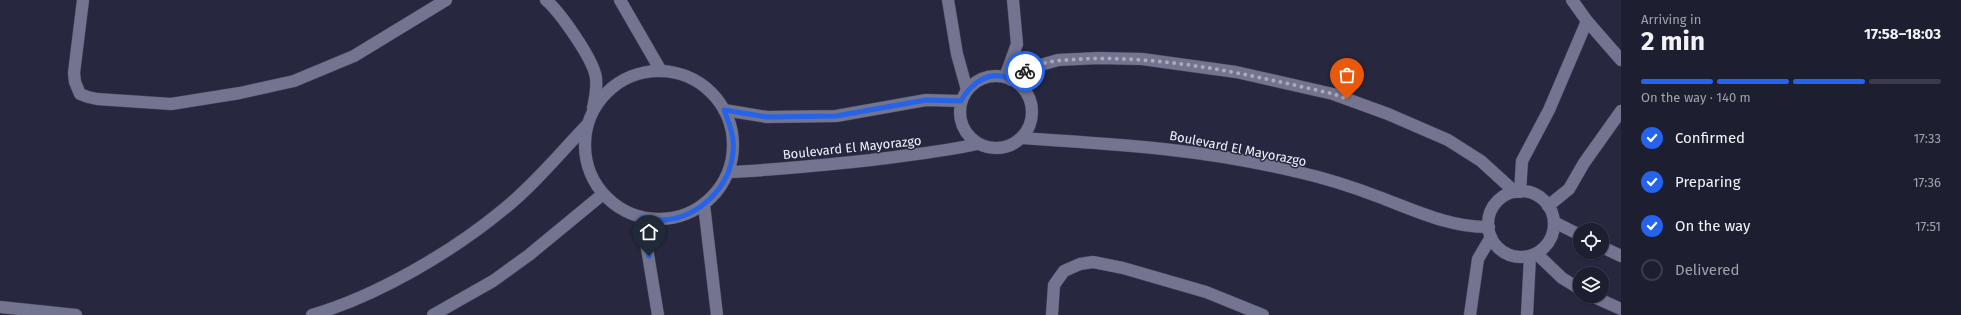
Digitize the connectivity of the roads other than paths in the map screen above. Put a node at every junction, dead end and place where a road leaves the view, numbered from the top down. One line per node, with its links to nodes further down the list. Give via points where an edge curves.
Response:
1 (83, 0): 2 (street, via 74,73 80,94 97,99 171,104 294,81 354,56)
2 (446, 0)
3 (547, 0): 15 (street, via 565,22 592,64 596,77)
4 (620, 0): 10 (street)
5 (948, 0): 12 (street)
6 (1013, 0): 11 (street, via 1017,44)
7 (1572, 0): 8 (street)
8 (1587, 21): 9 (street); 20 (street, via 1549,110 1522,161)
9 (1621, 60)
10 (661, 71): 13 (street, via 680,74 698,82 713,94); 15 (street, via 634,75 610,89)
11 (1008, 78): 12 (street, via 987,77 976,82); 17 (street, via 1021,87 1032,107 1032,118); 20 (street, via 1058,60 1098,58 1142,59 1258,77 1334,94 1448,140 1481,161)
12 (964, 95): 13 (street, via 836,116 767,117); 18 (street, via 959,113 961,125 967,136)
13 (724, 110): 19 (street, via 732,130 733,151)
14 (1621, 111): 23 (street, via 1568,189)
15 (592, 112): 16 (street)
16 (587, 125): 21 (street, via 586,156 590,173); 36 (street, via 505,209 437,258 362,296)
17 (1022, 138): 18 (street, via 1000,149); 26 (street, Boulevard El Mayorazgo, via 1162,147 1230,157 1306,174 1364,191 1448,221)
18 (977, 144): 19 (street, Boulevard El Mayorazgo, via 863,161 780,170)
19 (729, 172): 22 (street, via 719,190)
20 (1518, 192): 23 (street, via 1536,195); 26 (street, via 1502,198 1493,208 1489,218)
21 (603, 194): 24 (street, via 621,209); 37 (street, via 493,281)
22 (704, 205): 24 (street, via 685,215 664,220); 39 (street)
23 (1548, 206): 25 (street)
24 (642, 218): 38 (street)
25 (1554, 222): 27 (street); 29 (street, via 1552,235 1546,246)
26 (1490, 232): 29 (street, via 1497,246 1504,252 1521,257); 42 (street, via 1478,259)
27 (1573, 232)
28 (1609, 250): 30 (street)
29 (1533, 255): 31 (street); 43 (street)
30 (1621, 256)
31 (1573, 285)
32 (1608, 303): 34 (street)
33 (0, 307): 35 (street)
34 (1621, 309)
35 (76, 315)
36 (312, 315)
37 (433, 315)
38 (658, 315)
39 (717, 315)
40 (1052, 315): 41 (street, via 1054,285 1064,271 1093,262 1206,292)
41 (1263, 315)
42 (1470, 315)
43 (1527, 315)

